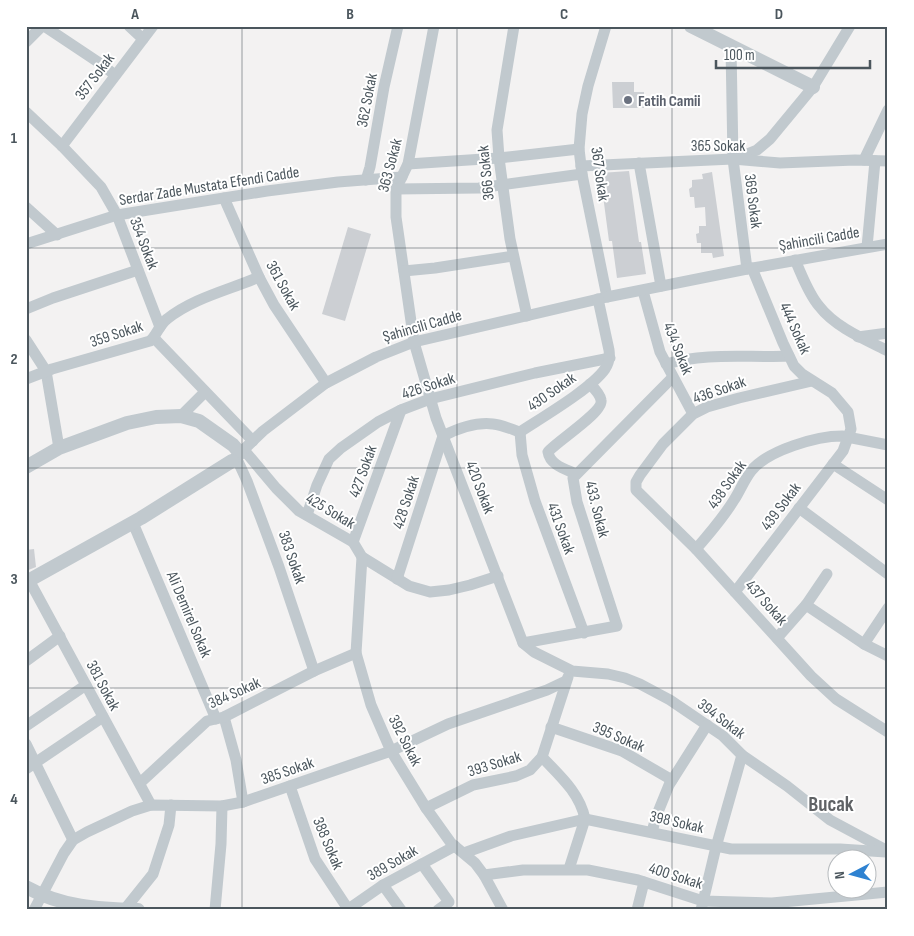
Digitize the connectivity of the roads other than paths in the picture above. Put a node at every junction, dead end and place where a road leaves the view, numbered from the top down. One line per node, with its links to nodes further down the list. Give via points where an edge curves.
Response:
1 (43, 26): 11 (street); 13 (street)
2 (129, 26): 10 (street)
3 (153, 26): 10 (street, 357 Sokak)
4 (398, 26): 27 (street, 362 Sokak)
5 (434, 26): 24 (street, 363 Sokak)
6 (514, 26): 19 (street, 366 Sokak, via 497,130)
7 (606, 26): 18 (street, 367 Sokak, via 588,86)
8 (691, 26): 12 (street)
9 (850, 26): 14 (street)
10 (144, 39): 13 (street, 357 Sokak)
11 (26, 42)
12 (730, 47): 14 (street); 20 (street, 369 Sokak)
13 (116, 76): 17 (street, 357 Sokak)
14 (812, 87): 20 (street, via 762,146)
15 (888, 110): 21 (street)
16 (26, 112): 17 (street, 354 Sokak)
17 (62, 146): 32 (street, 354 Sokak, via 97,181)
18 (579, 149): 19 (street); 25 (street, 367 Sokak)
19 (499, 158): 24 (street); 28 (street, 366 Sokak)
20 (732, 159): 21 (street, 365 Sokak, via 780,163); 23 (street, 365 Sokak); 39 (street, 369 Sokak)
21 (865, 160): 22 (street, 365 Sokak); 36 (street)
22 (888, 161)
23 (639, 163): 25 (street, 365 Sokak); 43 (street)
24 (408, 164): 26 (street, 363 Sokak)
25 (581, 170): 28 (street, 365 Sokak); 45 (street, 367 Sokak)
26 (402, 177): 27 (street, Serdar Zade Mustata Efendi Cadde); 29 (street, 363 Sokak)
27 (366, 180): 30 (street, Serdar Zade Mustata Efendi Cadde)
28 (502, 185): 29 (street, 365 Sokak); 37 (street, 366 Sokak)
29 (396, 189): 41 (street, 363 Sokak, via 396,217)
30 (224, 198): 32 (street, Serdar Zade Mustata Efendi Cadde); 42 (street, 361 Sokak)
31 (26, 207): 33 (street)
32 (117, 215): 33 (street, Serdar Zade Mustata Efendi Cadde); 40 (street, 354 Sokak)
33 (57, 235): 34 (street, Serdar Zade Mustata Efendi Cadde)
34 (26, 244)
35 (888, 244): 36 (street, Şahincili Cadde)
36 (867, 247): 38 (street, Şahincili Cadde)
37 (513, 256): 41 (street); 47 (street, 366 Sokak)
38 (795, 260): 39 (street, Şahincili Cadde); 50 (street, via 817,304)
39 (749, 268): 43 (street, Şahincili Cadde); 55 (street, 444 Sokak)
40 (138, 270): 46 (street); 48 (street, 354 Sokak)
41 (404, 270): 53 (street, 363 Sokak)
42 (259, 277): 48 (street, 359 Sokak, via 196,302 167,319); 62 (street, 361 Sokak)
43 (661, 286): 44 (street, Şahincili Cadde)
44 (643, 291): 45 (street, Şahincili Cadde); 57 (street, 434 Sokak)
45 (603, 298): 47 (street, Şahincili Cadde); 56 (street)
46 (26, 309)
47 (527, 316): 53 (street, Şahincili Cadde)
48 (160, 327): 51 (street, 359 Sokak)
49 (888, 333): 50 (street)
50 (858, 337): 54 (street)
51 (154, 338): 58 (street, 359 Sokak); 64 (street)
52 (26, 340): 58 (street)
53 (414, 342): 62 (street, Şahincili Cadde); 65 (street, 420 Sokak)
54 (888, 351)
55 (789, 356): 57 (street, via 715,356); 61 (street, 444 Sokak, via 798,371)
56 (610, 358): 63 (street, 430 Sokak); 65 (street, 426 Sokak)
57 (666, 364): 59 (street, 434 Sokak)
58 (46, 371): 60 (street, 359 Sokak); 74 (street)
59 (672, 378): 67 (street, 434 Sokak); 78 (street, 433. Sokak)
60 (26, 379)
61 (812, 381): 67 (street, 436 Sokak, via 739,398); 71 (street, 444 Sokak, via 832,393 848,412 851,429)
62 (326, 383): 72 (street, Şahincili Cadde)
63 (590, 384): 69 (street, 430 Sokak); 78 (street, via 599,395 601,406 548,452 554,464)
64 (205, 392): 68 (street); 72 (street)
65 (430, 399): 66 (street, 426 Sokak); 70 (street, 420 Sokak)
66 (401, 410): 82 (street, 426 Sokak, via 378,422 329,459); 84 (street, 427 Sokak)
67 (693, 414): 79 (street, 436 Sokak, via 663,444)
68 (181, 416): 74 (street, via 127,423); 75 (street, via 199,421 233,445)
69 (520, 432): 70 (street, 430 Sokak, via 483,423); 95 (street, 431 Sokak, via 522,455 533,492)
70 (444, 436): 89 (street, 420 Sokak); 90 (street, 428 Sokak)
71 (848, 438): 73 (street, 438 Sokak); 76 (street, 439 Sokak); 85 (street, 438 Sokak, via 817,439 766,458 752,470 720,521)
72 (253, 441): 75 (street, Şahincili Cadde)
73 (888, 445)
74 (60, 448): 77 (street)
75 (238, 455): 82 (street, 425 Sokak); 83 (street, Şahincili Cadde); 103 (street, 383 Sokak)
76 (833, 464): 80 (street); 81 (street, 439 Sokak)
77 (26, 467)
78 (576, 474): 95 (street, 433. Sokak, via 573,484 577,502 617,626)
79 (636, 482): 85 (street, 437 Sokak, via 640,495)
80 (888, 500)
81 (799, 508): 88 (street); 92 (street, 439 Sokak)
82 (307, 515): 84 (street, 425 Sokak)
83 (133, 522): 91 (street, Şahincili Cadde); 107 (street, Ali Demirel Sokak)
84 (352, 542): 86 (street, 425 Sokak)
85 (696, 549): 92 (street, 437 Sokak)
86 (362, 556): 90 (street, 425 Sokak); 100 (street, 392 Sokak)
87 (828, 574): 93 (street)
88 (888, 574)
89 (498, 576): 90 (street, 425 Sokak, via 457,589 430,592); 98 (street, 420 Sokak)
90 (397, 579)
91 (27, 581): 96 (street, 381 Sokak)
92 (735, 592): 97 (street, 437 Sokak)
93 (806, 605): 97 (street); 99 (street)
94 (888, 608): 99 (street)
95 (584, 633): 98 (street)
96 (60, 636): 102 (street); 105 (street, 381 Sokak)
97 (777, 638): 111 (street, 437 Sokak, via 836,699)
98 (523, 642): 104 (street, 394 Sokak)
99 (864, 644): 101 (street)
100 (356, 653): 103 (street, 384 Sokak); 113 (street, 392 Sokak, via 371,705)
101 (888, 656)
102 (26, 661)
103 (314, 671): 107 (street, 384 Sokak)
104 (569, 676): 108 (street, 394 Sokak, via 608,674 640,684); 110 (street); 113 (street, 385 Sokak, via 547,690 448,724)
105 (86, 685): 106 (street, 381 Sokak); 109 (street)
106 (103, 717): 116 (street); 118 (street, 381 Sokak)
107 (220, 718): 118 (street, 384 Sokak, via 207,721); 120 (street, Ali Demirel Sokak, via 236,760)
108 (707, 725): 114 (street, 394 Sokak); 117 (street)
109 (26, 726)
110 (551, 727): 115 (street); 117 (street, 395 Sokak, via 622,752)
111 (888, 732)
112 (26, 744): 116 (street)
113 (391, 751): 119 (street, 385 Sokak); 124 (street, 392 Sokak)
114 (742, 755): 128 (street); 130 (street, 394 Sokak, via 830,820)
115 (542, 757): 124 (street, 393 Sokak, via 524,773 473,785); 125 (street, via 573,791)
116 (31, 766): 127 (street)
117 (672, 780): 126 (street)
118 (140, 783): 121 (street, 381 Sokak)
119 (290, 786): 120 (street, 385 Sokak); 141 (street, 388 Sokak, via 315,859)
120 (243, 802): 123 (street, 385 Sokak)
121 (152, 805): 122 (street, 385 Sokak); 127 (street, 385 Sokak)
122 (171, 805): 123 (street, 385 Sokak); 140 (street, via 166,837 153,874)
123 (222, 806): 144 (street)
124 (426, 808): 129 (street, 392 Sokak, via 442,832)
125 (585, 819): 126 (street, 398 Sokak); 129 (street, 398 Sokak); 132 (street)
126 (652, 832): 128 (street, 398 Sokak)
127 (74, 840): 138 (street)
128 (716, 847): 130 (street, 398 Sokak); 139 (street)
129 (459, 849): 131 (street, 389 Sokak); 133 (street, 392 Sokak)
130 (888, 852)
131 (422, 864): 135 (street, 389 Sokak); 146 (street, via 449,902)
132 (569, 870): 133 (street, 400 Sokak, via 523,870); 134 (street, 400 Sokak, via 588,870)
133 (484, 875): 147 (street, 392 Sokak)
134 (644, 882): 139 (street, 400 Sokak); 148 (street)
135 (383, 885): 141 (street, 389 Sokak); 145 (street)
136 (26, 887): 138 (street)
137 (888, 892): 139 (street, 400 Sokak)
138 (42, 896): 140 (street, via 98,909); 142 (street)
139 (702, 906)
140 (124, 909): 143 (street)
141 (347, 909)
142 (34, 910)
143 (138, 910)
144 (215, 910)
145 (401, 910)
146 (438, 910)
147 (503, 910)
148 (637, 910)

